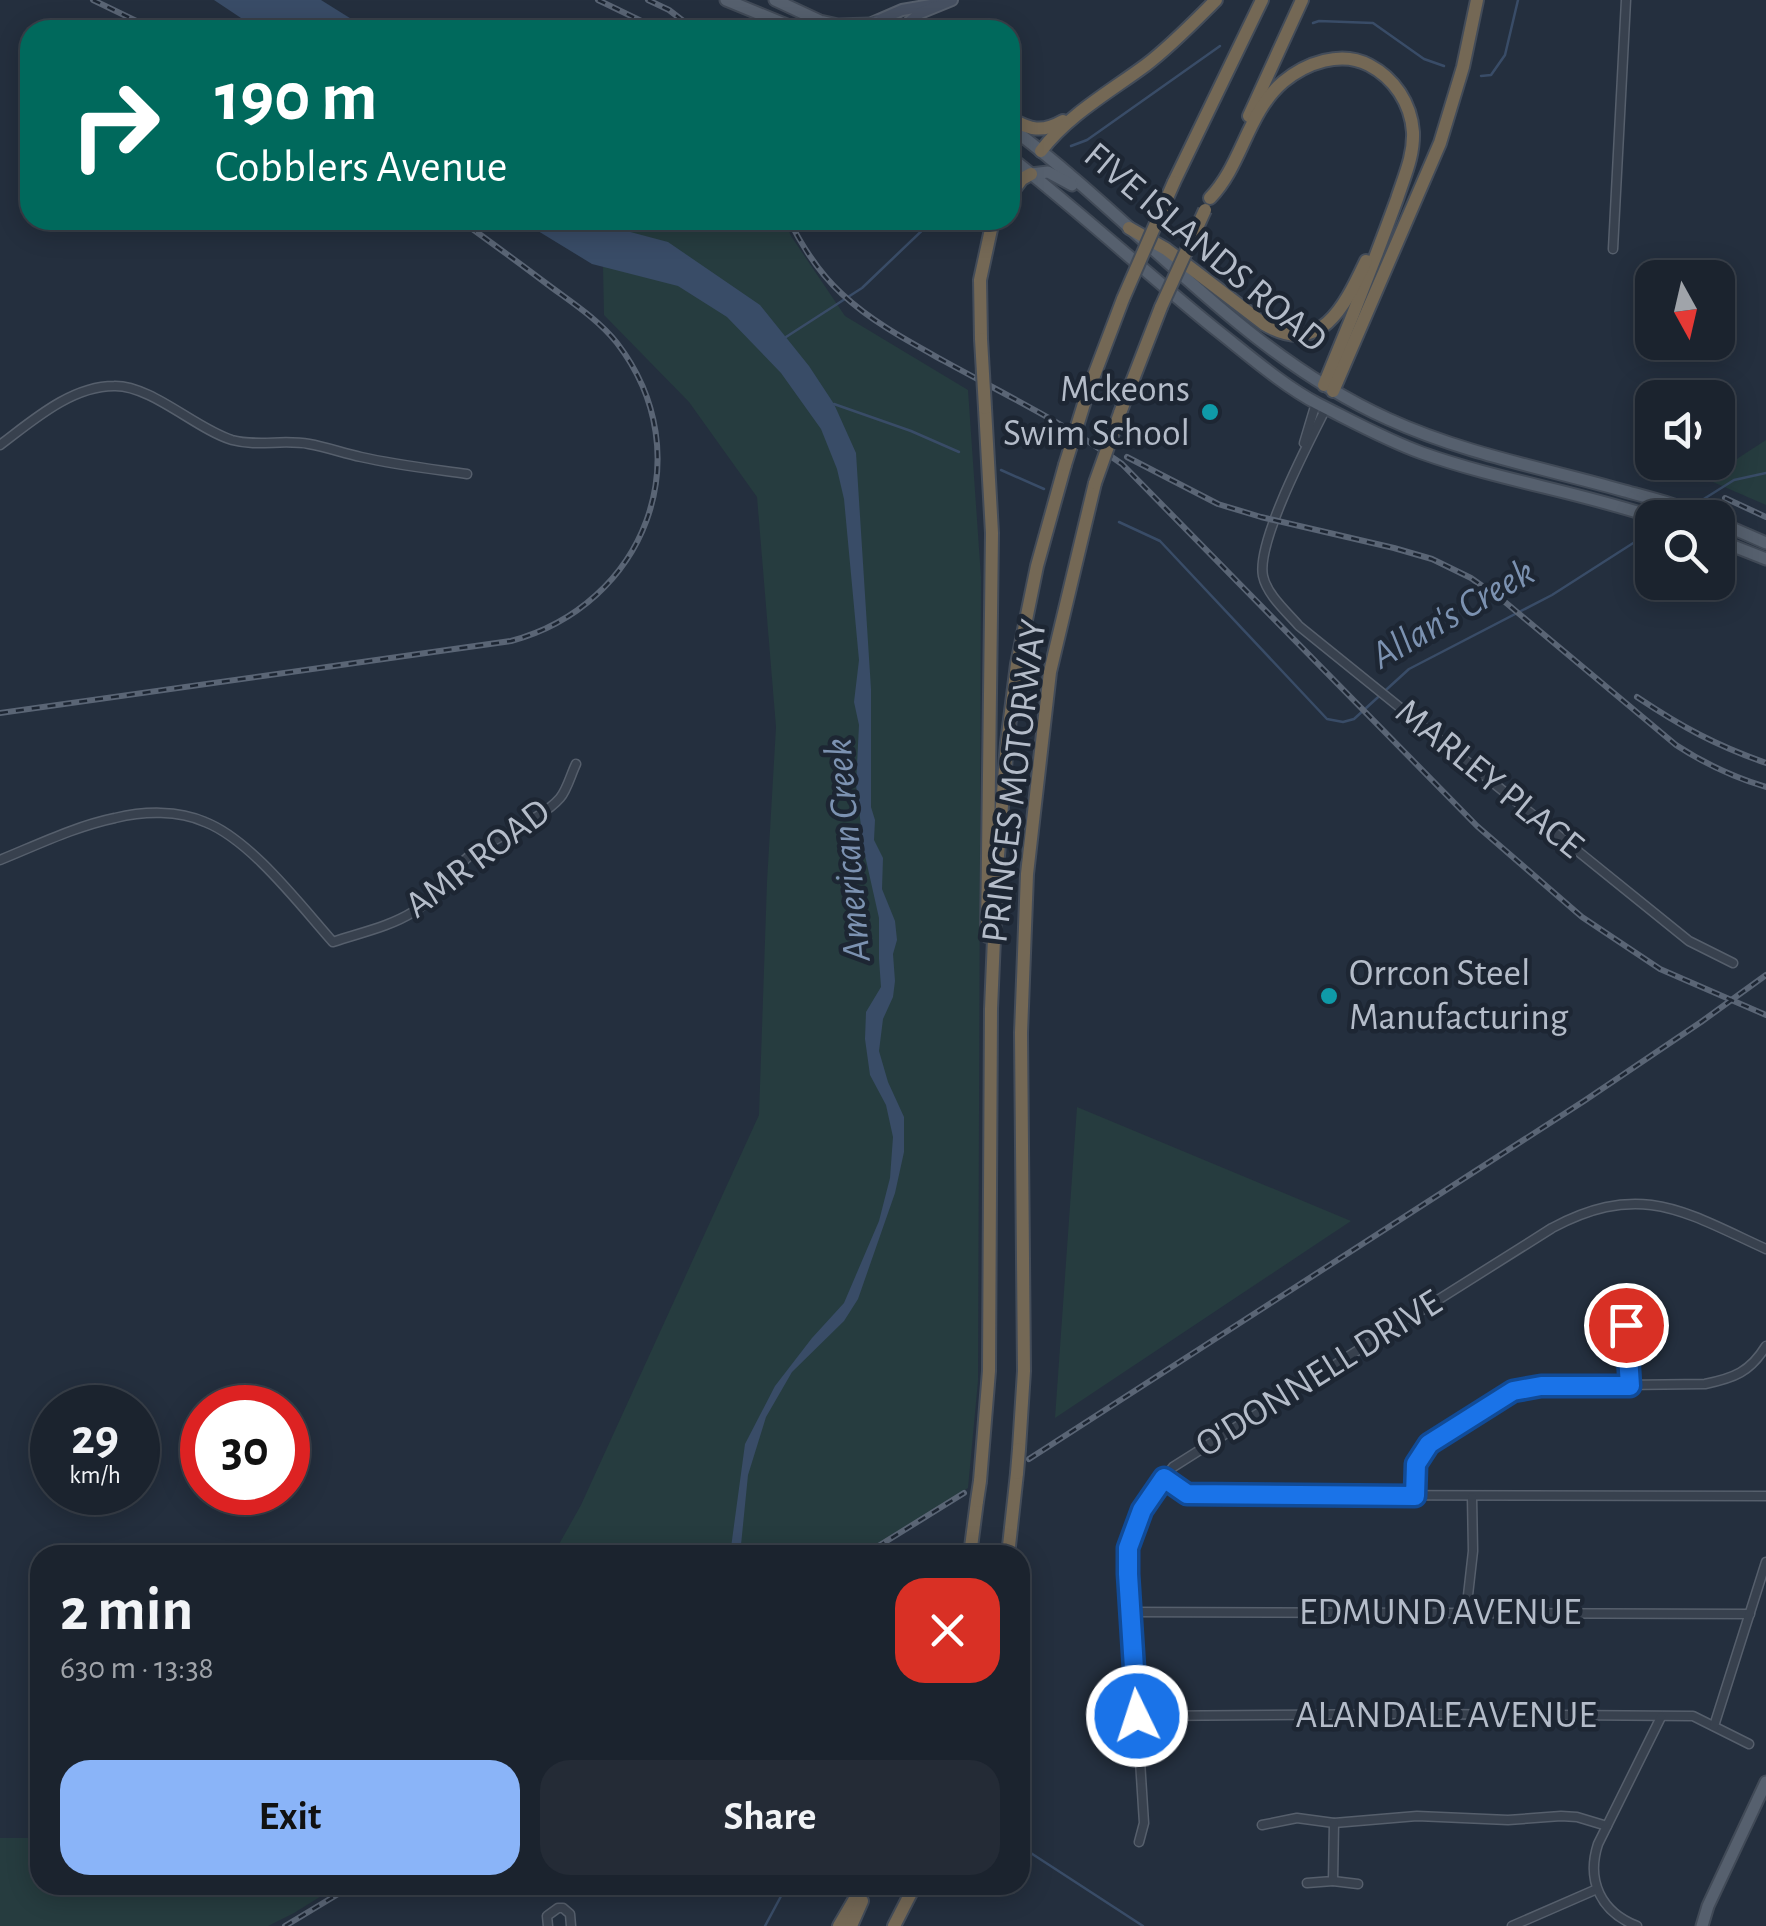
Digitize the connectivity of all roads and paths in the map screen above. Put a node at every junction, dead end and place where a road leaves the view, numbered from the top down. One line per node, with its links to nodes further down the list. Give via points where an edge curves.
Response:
1 (726, 0): 9 (main road)
2 (775, 0): 10 (main road)
3 (1216, 0): 13 (highway, via 1174,42)
4 (1262, 0): 39 (highway, PRINCES MOTORWAY, bridge, via 1124,299 1087,394 1037,566 1009,727)
5 (1302, 0): 20 (highway, PRINCES MOTORWAY)
6 (1477, 0): 26 (highway, via 1440,143)
7 (1626, 0): 25 (street)
8 (947, 2): 11 (main road); 12 (main road)
9 (774, 20)
10 (818, 20)
11 (880, 20)
12 (912, 20)
13 (1091, 105): 14 (highway, via 1052,127); 16 (highway)
14 (1020, 124)
15 (1020, 135): 16 (main road, FIVE ISLANDS ROAD)
16 (1041, 151): 18 (main road); 21 (main road, FIVE ISLANDS ROAD)
17 (1020, 163): 18 (main road, FIVE ISLANDS ROAD)
18 (1036, 172): 19 (highway); 21 (main road, via 1057,176); 27 (main road, FIVE ISLANDS ROAD, via 1150,276)
19 (1020, 182)
20 (1208, 204): 22 (highway, via 1283,82 1306,66 1346,59 1382,73 1405,100 1411,119 1412,150); 49 (highway, PRINCES MOTORWAY, bridge, via 1161,306 1095,483 1050,672 1027,874 1021,1033 1024,1372)
21 (1109, 209): 23 (main road, FIVE ISLANDS ROAD)
22 (1389, 220): 23 (highway, via 1334,316 1301,335 1264,324); 26 (highway)
23 (1129, 228): 26 (main road, FIVE ISLANDS ROAD, via 1238,323)
24 (993, 230): 39 (highway, bridge, via 980,280 992,533 986,921)
25 (1614, 249)
26 (1329, 388): 27 (main road); 30 (main road, FIVE ISLANDS ROAD, via 1430,436)
27 (1321, 405): 31 (main road, FIVE ISLANDS ROAD, via 1421,452); 38 (street, MARLEY PLACE, via 1263,559 1268,590 1300,626 1689,941)
28 (0, 445): 29 (street, via 70,398 118,386 237,441 305,443)
29 (467, 474)
30 (1657, 500)
31 (1635, 511)
32 (1735, 529): 33 (main road)
33 (1766, 543)
34 (1735, 547): 35 (main road)
35 (1766, 559)
36 (576, 764): 37 (street, AMR ROAD, via 562,797 478,849 414,912 333,942 269,870 222,830 192,817 115,818)
37 (0, 860)
38 (1734, 963)
39 (991, 1009): 48 (highway, PRINCES MOTORWAY, bridge, via 989,1371)
40 (1766, 1248): 44 (street, O'DONNELL DRIVE, via 1662,1205 1589,1210 1203,1446)
41 (1626, 1325): 43 (street)
42 (1766, 1346): 43 (street, via 1756,1364 1730,1379)
43 (1630, 1386): 45 (street, via 1513,1391 1429,1444 1416,1464)
44 (1164, 1478): 45 (street, via 1187,1494); 51 (street, O'DONNELL DRIVE, via 1128,1548)
45 (1415, 1496): 46 (street)
46 (1472, 1496): 47 (street); 52 (street)
47 (1766, 1496)
48 (971, 1545)
49 (1009, 1545)
50 (1766, 1562): 53 (street)
51 (1130, 1612): 52 (street, EDMUND AVENUE); 54 (street, O'DONNELL DRIVE)
52 (1466, 1613): 53 (street, EDMUND AVENUE)
53 (1750, 1614): 56 (street)
54 (1137, 1716): 55 (street, ALANDALE AVENUE); 62 (street, O'DONNELL DRIVE, via 1144,1823)
55 (1661, 1716): 56 (street, ALANDALE AVENUE, via 1693,1716); 61 (street)
56 (1714, 1726): 57 (street, ALANDALE AVENUE)
57 (1749, 1744)
58 (1766, 1782): 78 (main road)
59 (1334, 1823): 60 (street, via 1297,1818); 61 (street, via 1561,1816); 63 (street)
60 (1262, 1826)
61 (1606, 1826): 66 (street, via 1594,1856)
62 (1139, 1842)
63 (1333, 1881): 64 (street); 65 (street)
64 (1307, 1883)
65 (1358, 1884)
66 (1597, 1889): 70 (street); 76 (street)
67 (859, 1895): 73 (highway)
68 (862, 1895): 74 (highway)
69 (909, 1895): 75 (highway)
70 (1620, 1923): 77 (street)
71 (548, 1926): 72 (street, via 550,1912 558,1908 570,1914)
72 (571, 1926)
73 (838, 1926)
74 (851, 1926)
75 (894, 1926)
76 (1512, 1926)
77 (1637, 1926)
78 (1702, 1926)

